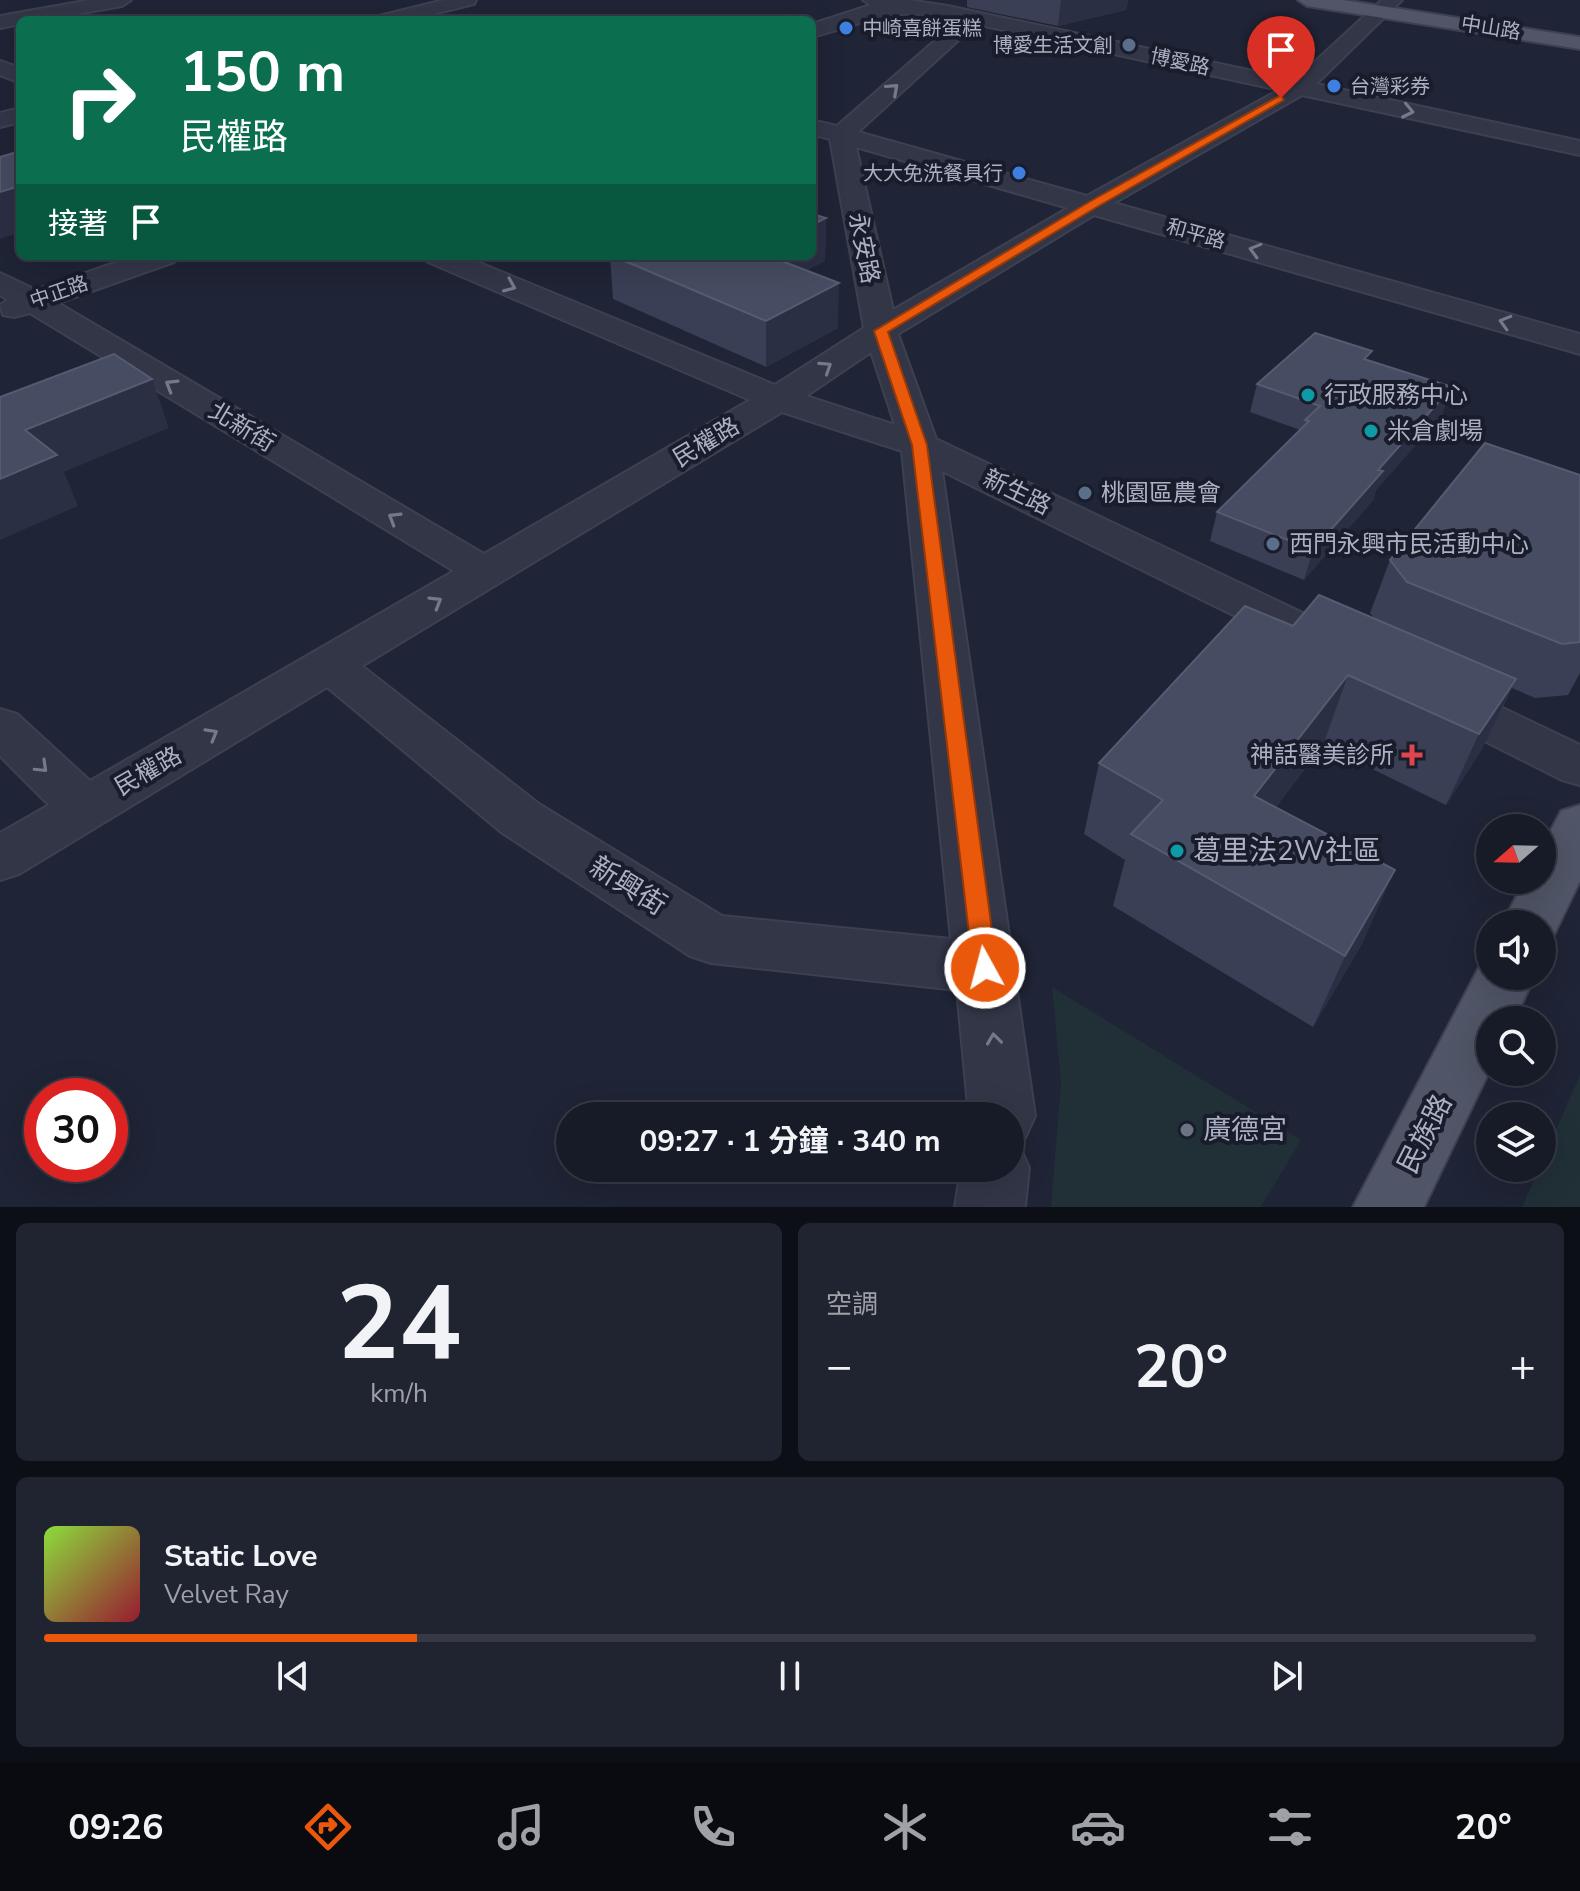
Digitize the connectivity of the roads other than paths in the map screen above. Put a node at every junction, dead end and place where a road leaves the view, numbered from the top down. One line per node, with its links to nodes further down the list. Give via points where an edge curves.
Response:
1 (122, 0): 9 (street)
2 (467, 0): 8 (street)
3 (1307, 0): 5 (main road, 中山路)
4 (882, 2): 6 (street, 博愛路); 11 (street)
5 (1388, 5): 12 (main road, 中山路); 13 (street, 民權路)
6 (963, 6): 13 (street, 博愛路); 14 (street, one-way to 6, via 967,23)
7 (384, 12): 8 (street)
8 (411, 14): 10 (street)
9 (33, 16)
10 (418, 16)
11 (816, 29)
12 (1580, 43)
13 (1300, 87): 15 (street, 博愛路, one-way to 15); 16 (street, 民權路)
14 (827, 130): 16 (street, 和平路); 21 (street, 永安路)
15 (1580, 148)
16 (1093, 204): 21 (street, 民權路); 22 (street, 和平路, one-way to 16)
17 (153, 260): 20 (street, 中正路)
18 (448, 260): 23 (street, 新生路, one-way to 23)
19 (0, 282): 20 (street, 北新街)
20 (16, 308): 25 (street, 北新街, one-way to 20)
21 (881, 331): 23 (street, 民權路, one-way to 21); 24 (street, 永安路)
22 (1580, 344)
23 (778, 399): 24 (street, 新生路); 25 (street, 民權路)
24 (920, 445): 28 (street, 新生路); 33 (street, 永安路)
25 (485, 572): 26 (street, 民權路, one-way to 25)
26 (329, 664): 29 (street, 民權路, one-way to 26); 33 (street, 新興街, via 520,818 711,939)
27 (0, 726): 29 (street, one-way to 29)
28 (1580, 767)
29 (85, 808): 31 (street, 民權路)
30 (1580, 825): 32 (main road)
31 (0, 859)
32 (1538, 910)
33 (985, 968): 35 (street, 永安路, one-way to 33)
34 (1498, 990): 38 (main road, 民族路)
35 (1000, 1102)
36 (993, 1182): 37 (street)
37 (990, 1207)
38 (1388, 1207)

